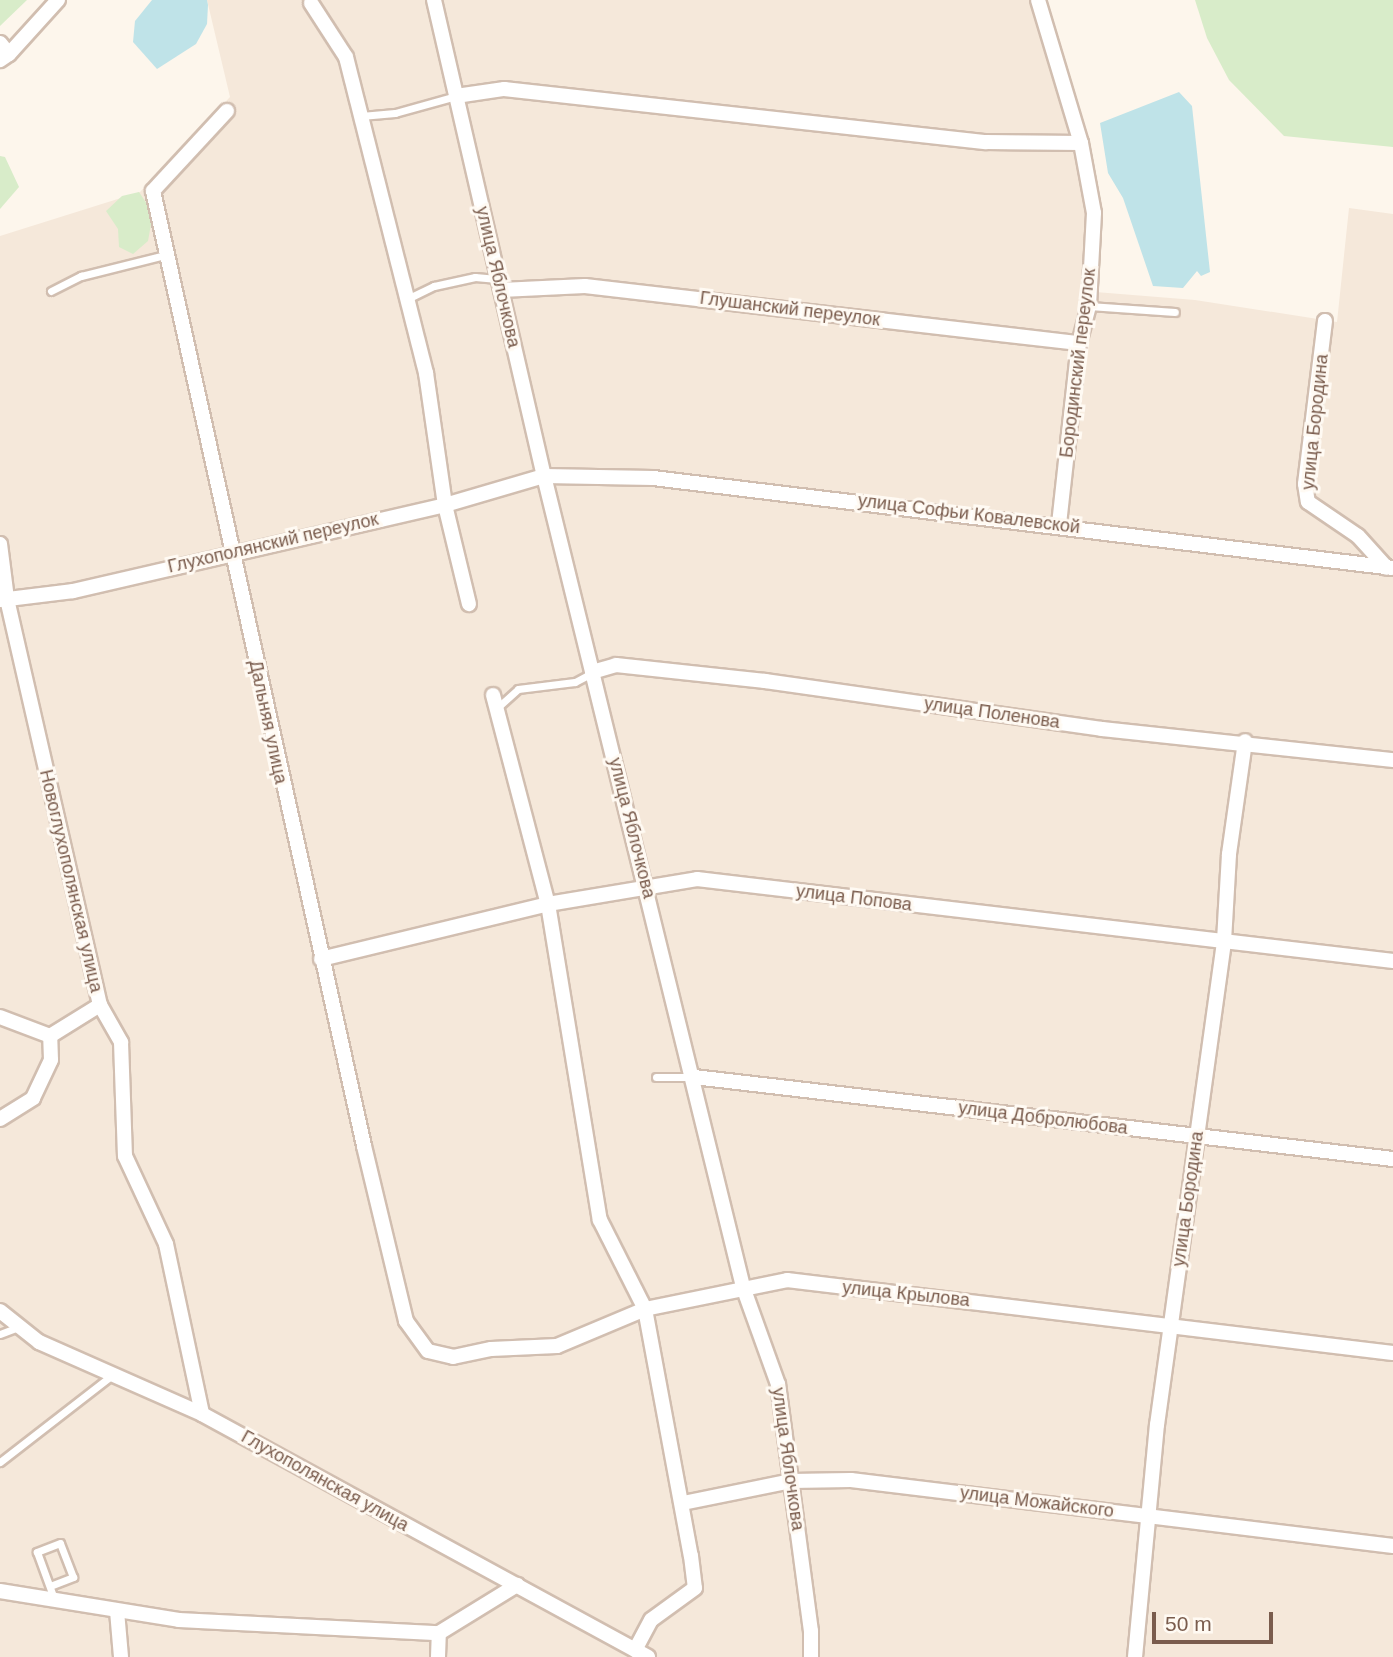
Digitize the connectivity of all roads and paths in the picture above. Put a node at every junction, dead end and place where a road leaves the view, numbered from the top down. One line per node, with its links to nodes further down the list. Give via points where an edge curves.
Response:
1 (58, 0): 5 (street)
2 (434, 0): 6 (street, улица Яблочкова)
3 (1038, 0): 9 (street, Бородинский переулок)
4 (311, 3): 8 (street, via 346,57)
5 (3, 52)
6 (456, 96): 8 (lane, via 395,113); 9 (street, via 504,89 986,142); 11 (street, улица Яблочкова)
7 (227, 111): 10 (street, Дальняя улица, via 153,191)
8 (361, 116): 13 (street)
9 (1081, 143): 14 (street, Бородинский переулок, via 1094,213)
10 (165, 255): 12 (lane, via 81,276); 22 (street, Дальняя улица)
11 (499, 284): 13 (lane, via 475,277 434,286); 17 (street, Глушанский переулок, via 586,286); 18 (street, улица Яблочкова)
12 (51, 291)
13 (407, 299): 19 (street, via 426,373)
14 (1089, 306): 15 (lane); 17 (street, Бородинский переулок)
15 (1175, 312)
16 (1325, 321): 23 (street, улица Бородина, via 1305,484 1308,502 1358,536)
17 (1079, 343): 20 (street, Бородинский переулок)
18 (544, 476): 19 (street, Глухополянский переулок); 20 (street, улица Софьи Ковалевской, via 653,478); 26 (street, улица Яблочкова)
19 (445, 505): 22 (street, Глухополянский переулок); 25 (street)
20 (1059, 524): 23 (street, улица Софьи Ковалевской)
21 (0, 544): 24 (street, Новоглухополянская улица)
22 (231, 552): 24 (street, Глухополянский переулок, via 73,592); 33 (street, Дальняя улица)
23 (1390, 568)
24 (4, 600): 35 (street, Новоглухополянская улица)
25 (470, 604)
26 (592, 672): 27 (lane, via 575,682 518,689); 28 (street, улица Поленова, via 629,666 1102,729); 30 (street, улица Яблочкова)
27 (495, 701): 31 (street)
28 (1245, 741): 29 (street, улица Поленова); 32 (street, улица Бородина, via 1229,854)
29 (1393, 761)
30 (647, 886): 31 (street, улица Попова); 32 (street, улица Попова, via 697,879); 39 (street, улица Яблочкова)
31 (548, 904): 33 (street, улица Попова); 44 (street, via 600,1220)
32 (1224, 942): 34 (street, улица Попова); 41 (street, улица Бородина)
33 (321, 959): 49 (street, Дальняя улица, via 406,1321)
34 (1393, 961)
35 (100, 1006): 37 (street); 52 (street, Новоглухополянская улица, via 121,1042 125,1156 166,1244)
36 (0, 1017): 37 (street)
37 (50, 1035): 40 (street, via 51,1060 33,1098)
38 (656, 1077): 39 (lane)
39 (694, 1077): 41 (street, улица Добролюбова); 43 (street, улица Яблочкова)
40 (0, 1119)
41 (1196, 1137): 42 (street, улица Добролюбова); 46 (street, улица Бородина)
42 (1393, 1159)
43 (743, 1287): 44 (street, улица Крылова); 46 (street, улица Крылова, via 787,1280); 54 (street, улица Яблочкова, via 779,1384)
44 (645, 1309): 49 (street, улица Крылова, via 557,1346 491,1349 453,1357); 55 (street)
45 (0, 1311): 47 (street, Глухополянская улица)
46 (1171, 1324): 50 (street, улица Крылова); 56 (street, улица Бородина)
47 (19, 1327): 48 (lane); 51 (street, Глухополянская улица, via 39,1342)
48 (0, 1335)
49 (428, 1351)
50 (1393, 1353)
51 (112, 1374): 52 (street, Глухополянская улица); 53 (lane)
52 (202, 1414): 58 (street, Глухополянская улица)
53 (0, 1462)
54 (791, 1481): 55 (street, улица Можайского); 56 (street, улица Можайского, via 852,1480); 66 (street, улица Яблочкова)
55 (683, 1503): 63 (street, via 695,1588 651,1620)
56 (1150, 1516): 57 (street, улица Можайского); 67 (street, улица Бородина)
57 (1393, 1546)
58 (517, 1585): 62 (street); 63 (street, Глухополянская улица)
59 (0, 1591): 60 (street)
60 (51, 1591): 60 (lane, via 37,1552 60,1543 73,1577); 61 (street)
61 (117, 1611): 62 (street, via 179,1620); 64 (street)
62 (439, 1633): 65 (street)
63 (641, 1653)
64 (121, 1657)
65 (438, 1657)
66 (811, 1657)
67 (1135, 1657)

